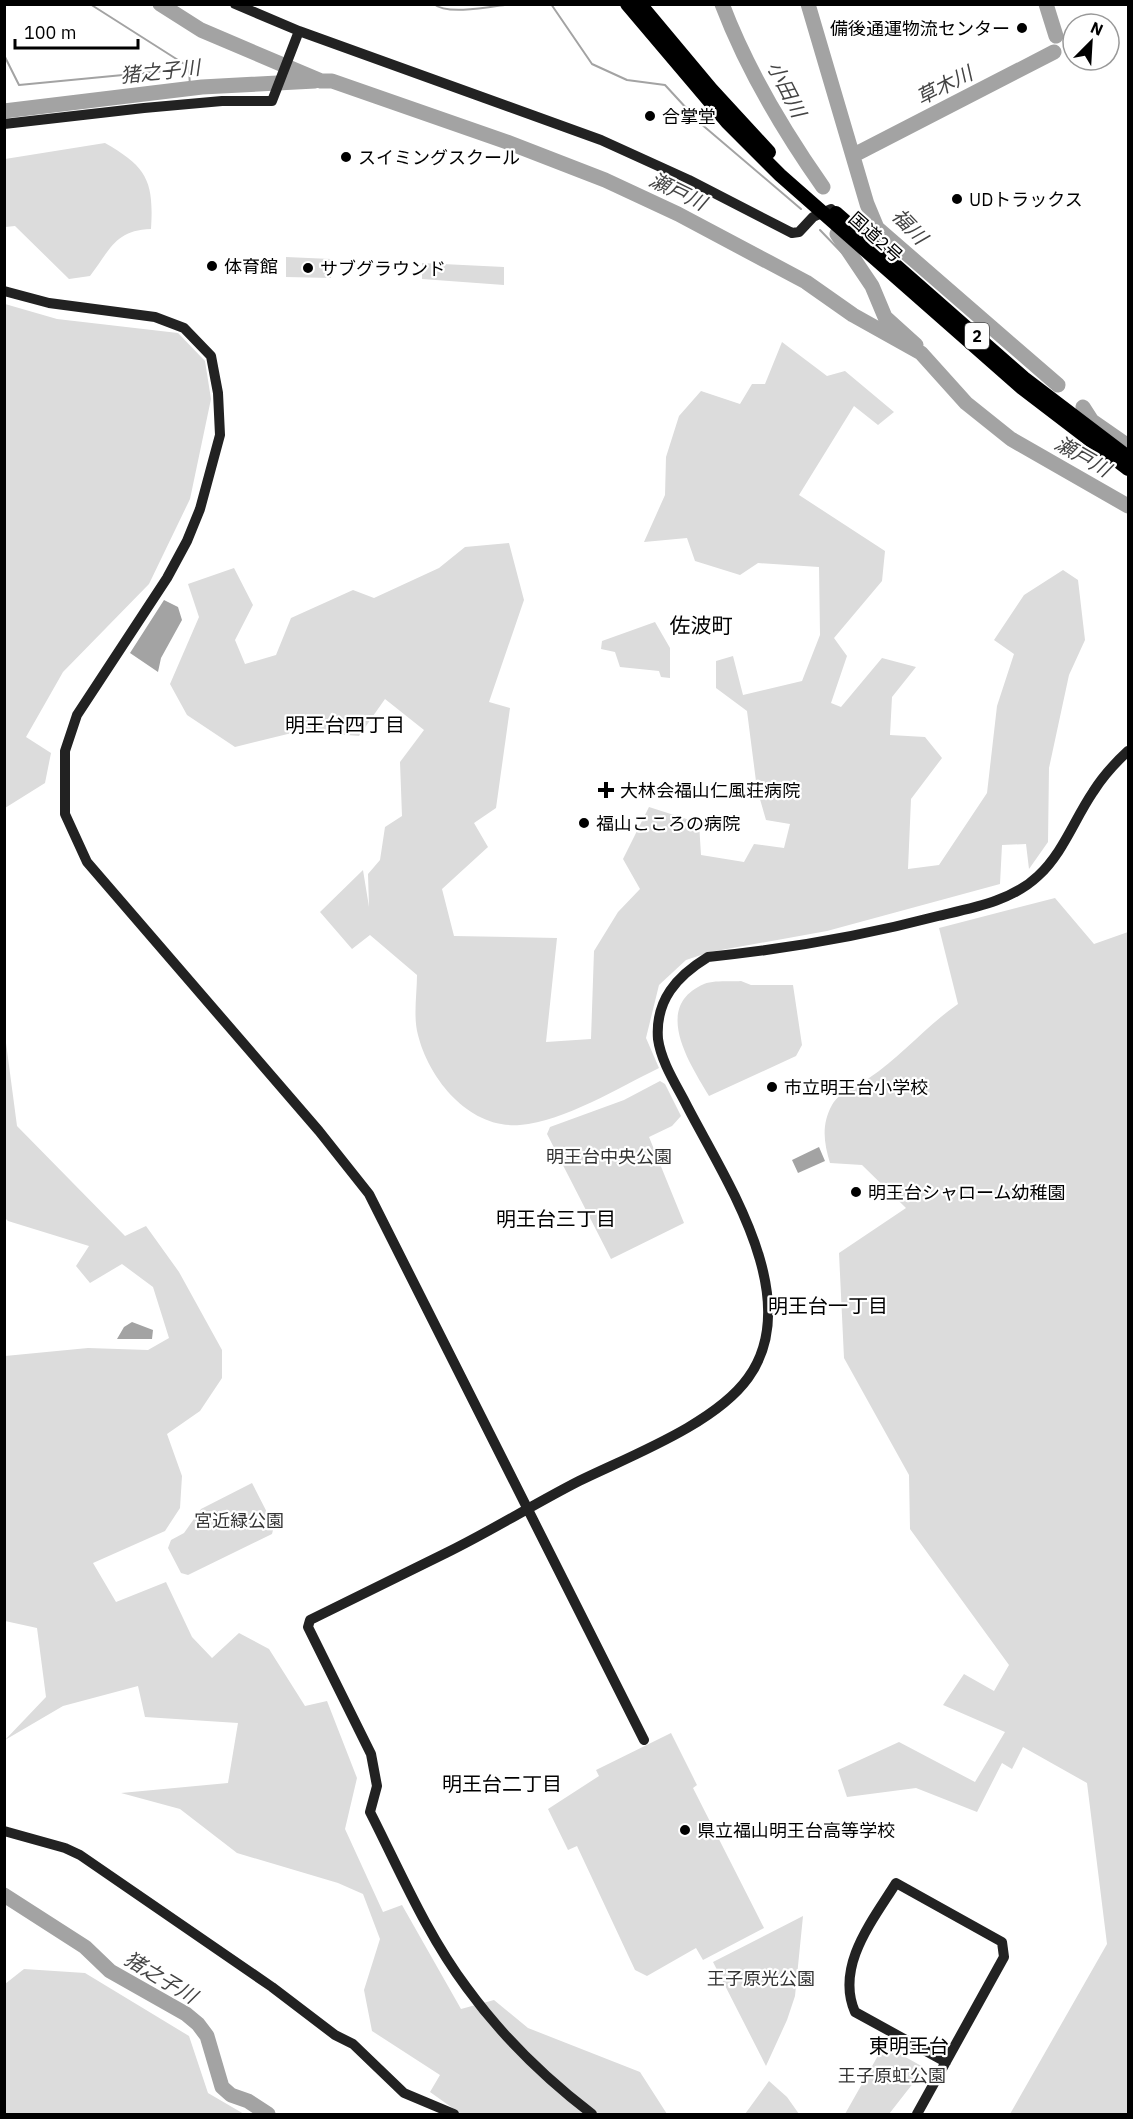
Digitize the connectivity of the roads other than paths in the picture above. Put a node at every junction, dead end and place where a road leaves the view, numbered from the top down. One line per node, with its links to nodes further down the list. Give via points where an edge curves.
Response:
1 (235, 4): 4 (street)
2 (627, 4): 6 (highway, 国道2号 / 2, via 727,122)
3 (640, 4): 6 (highway, 国道2号 / 2, via 762,145)
4 (297, 34): 5 (street, via 272,101 222,101); 6 (street, via 601,140 792,233)
5 (4, 124)
6 (826, 211): 8 (highway, 国道2号 / 2, via 1024,378); 9 (highway, 国道2号 / 2, via 1022,388)
7 (4, 291): 11 (street, via 49,303 172,322 191,334 211,356 220,435 200,509 167,578 77,715 65,751 65,814 87,862 369,1194)
8 (1128, 457)
9 (1128, 469)
10 (1128, 751): 11 (street, via 1093,792 1055,857 1021,890 994,901 876,932 708,957 687,970 671,987 660,1011 658,1040 668,1069 748,1225 769,1300 761,1354 749,1377 716,1409)
11 (527, 1509): 12 (street); 16 (street, via 310,1620 308,1627 371,1754 376,1786 370,1812 437,1943 466,1988 505,2034 541,2072)
12 (644, 1740)
13 (4, 1831): 15 (street, via 80,1855 353,2044 404,2093)
14 (946, 2062): 14 (street, via 1004,1957 1002,1942 896,1883 853,1958 850,2001 855,2012); 17 (street)
15 (454, 2115)
16 (592, 2115)
17 (917, 2115)

